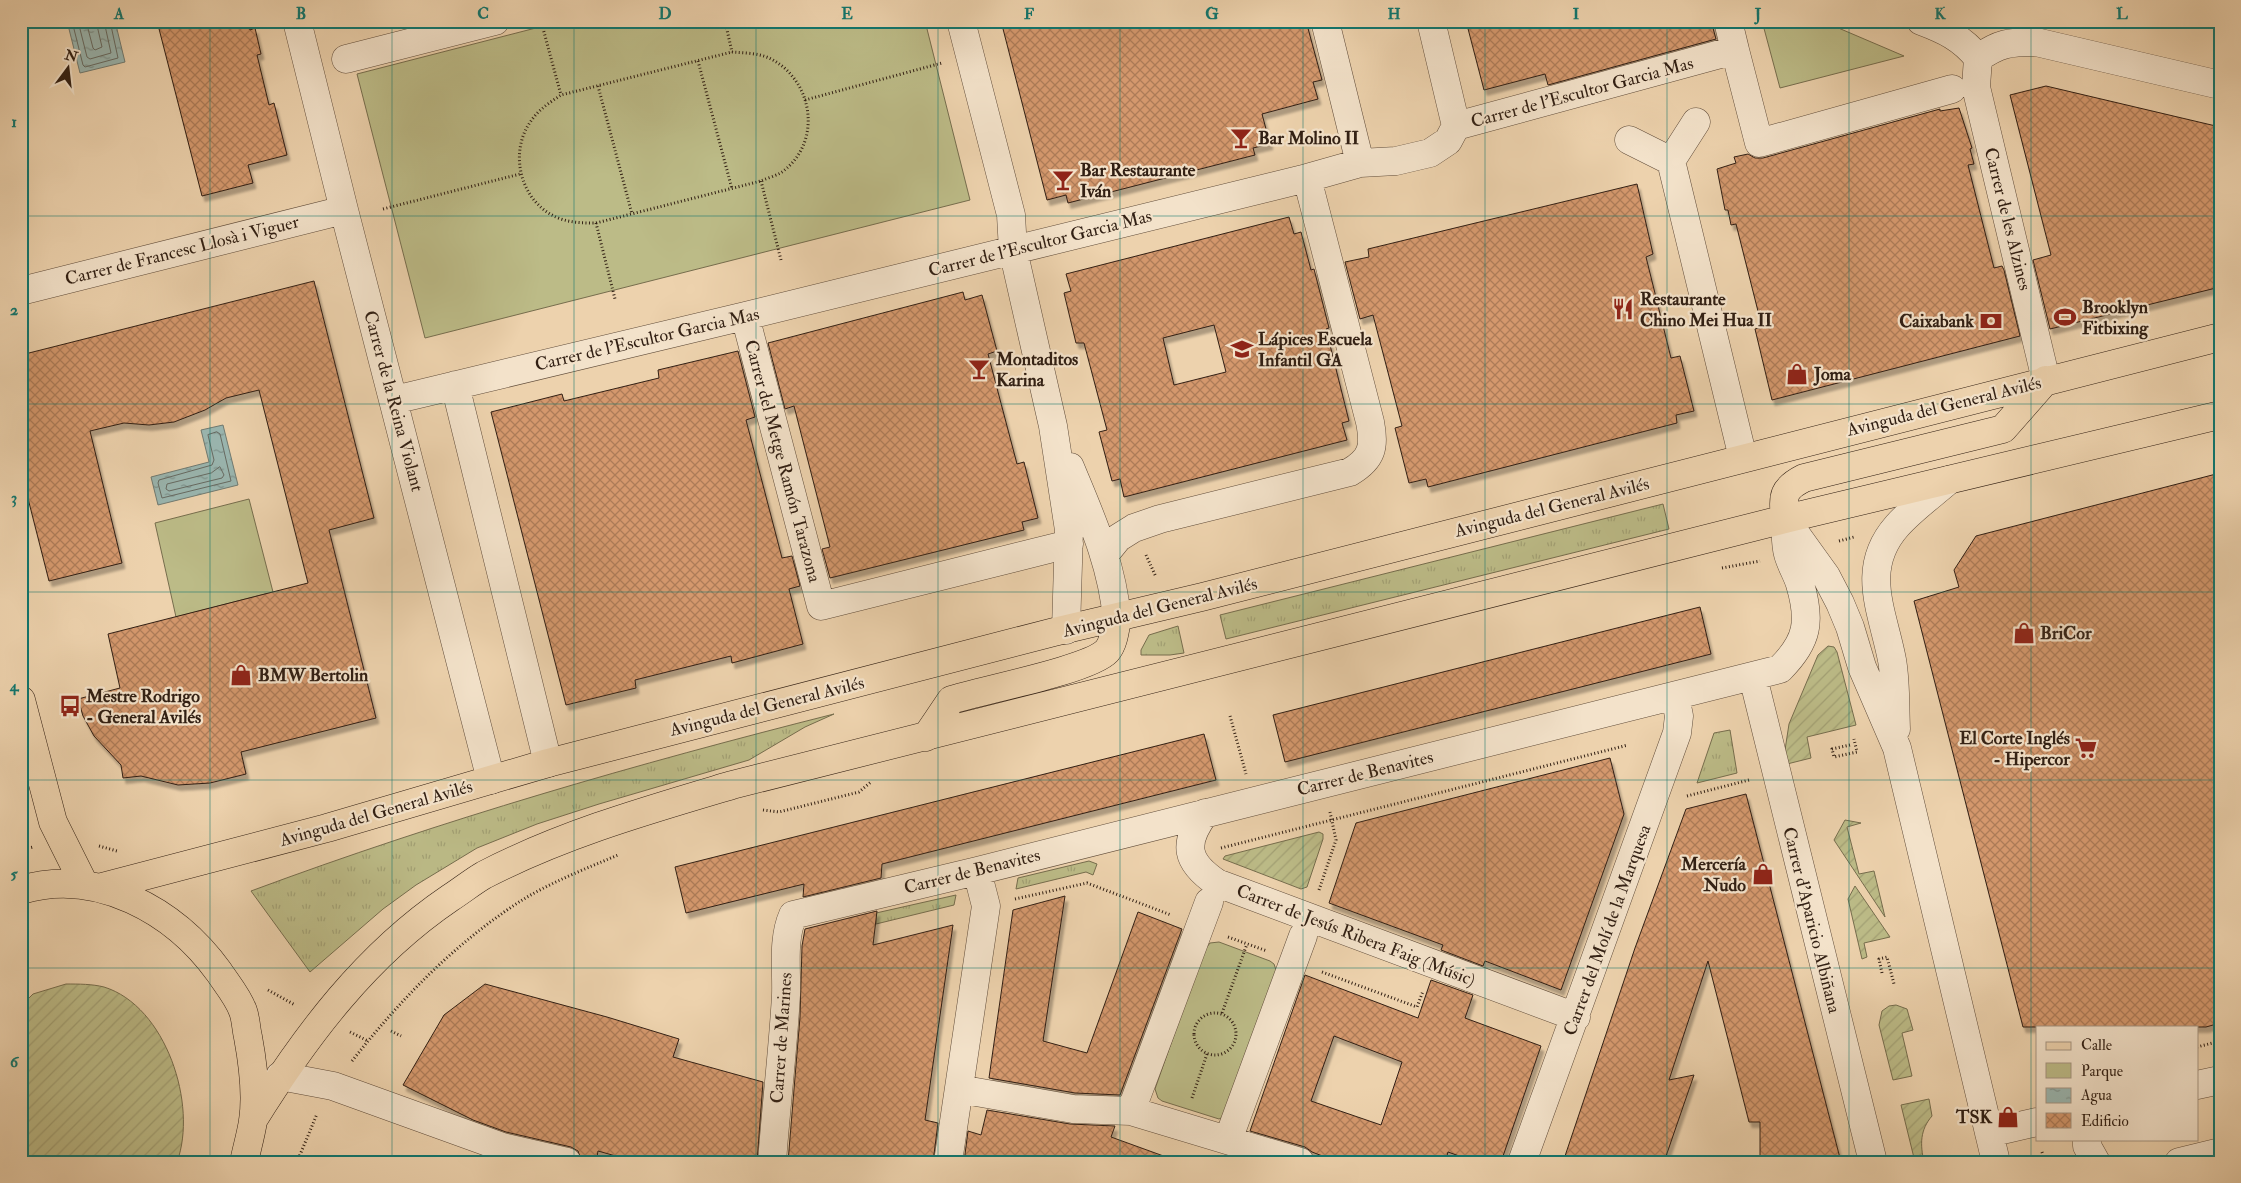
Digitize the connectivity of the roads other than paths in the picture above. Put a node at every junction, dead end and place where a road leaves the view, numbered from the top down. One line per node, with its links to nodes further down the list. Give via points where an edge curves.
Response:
1 (297, 21): 19 (street, Carrer de la Reina Violant)
2 (495, 21): 10 (street)
3 (961, 21): 20 (street, via 1011,215)
4 (1325, 21): 17 (street)
5 (1431, 21): 14 (street)
6 (1728, 21): 8 (street)
7 (1921, 21): 9 (street, via 1968,45)
8 (1736, 50): 12 (street, via 1759,143); 14 (street, Carrer de l'Escultor Garcia Mas)
9 (1978, 58): 11 (street, via 1996,46 2036,42); 24 (street, Carrer de les Alzines, via 1976,87)
10 (346, 59)
11 (2220, 85)
12 (1952, 89)
13 (1696, 122): 16 (street)
14 (1456, 126): 17 (street, Carrer de l'Escultor Garcia Mas, via 1448,141 1430,153 1396,161)
15 (1629, 140): 16 (street)
16 (1671, 161): 29 (street)
17 (1360, 163): 18 (street, Carrer de l'Escultor Garcia Mas)
18 (1306, 178): 20 (street, Carrer de l'Escultor Garcia Mas); 34 (street, via 1370,422 1373,437 1370,454 1363,464 1350,472 1178,513 1134,528 1114,541)
19 (344, 210): 21 (street, Carrer de Francesc Llosà i Viguer); 26 (street, Carrer de la Reina Violant)
20 (1013, 250): 22 (street, Carrer de l'Escultor Garcia Mas); 28 (street)
21 (21, 291)
22 (745, 316): 25 (street, Carrer de l'Escultor Garcia Mas); 32 (street, Carrer del Metge Ramón Tarazona, via 821,606)
23 (2220, 337): 24 (main road, Avinguda del General Avilés)
24 (2046, 380): 29 (main road, Avinguda del General Avilés); 31 (main road, via 2003,429 1804,478 1792,484 1784,494)
25 (455, 385): 26 (street, Carrer de l'Escultor Garcia Mas); 42 (street)
26 (394, 400): 43 (street, Carrer de la Reina Violant)
27 (2220, 415): 30 (main road)
28 (1053, 426): 32 (street); 34 (street)
29 (1742, 458): 35 (main road, Avinguda del General Avilés)
30 (1949, 480): 31 (main road); 41 (street, via 1897,526 1875,572 1876,599 1892,662)
31 (1785, 519): 33 (street); 40 (main road)
32 (1069, 544): 36 (street)
33 (1798, 552): 37 (street, Carrer de Benavites, via 1807,616 1805,634 1795,654 1780,668); 41 (street, via 1826,576 1840,602 1862,667)
34 (1105, 554): 35 (street)
35 (1117, 618): 36 (main road, Avinguda del General Avilés); 40 (main road, via 1113,640 1107,651 1092,661 951,700)
36 (1066, 630): 42 (main road, Avinguda del General Avilés)
37 (1752, 677): 38 (street, Carrer de Benavites); 69 (street, Carrer d'Aparicio Albiñana)
38 (1675, 696): 44 (street, Carrer de Benavites); 51 (street, Carrer del Molí de la Marquesa, via 1679,716 1677,733)
39 (21, 700): 46 (main road, via 53,822)
40 (926, 737): 52 (main road, via 646,810 586,830 483,876 426,914 383,950 336,1002)
41 (1897, 748): 59 (street)
42 (548, 763): 43 (main road, Avinguda del General Avilés)
43 (491, 780): 46 (main road, Avinguda del General Avilés, via 227,855)
44 (1205, 813): 45 (street, Carrer de Benavites); 51 (street, Carrer de Jesús Ribera Faig (Músic), via 1194,827 1190,852 1194,864 1217,883)
45 (977, 871): 49 (street, Carrer de Benavites); 55 (street, via 986,906)
46 (93, 886): 47 (main road, via 53,883); 57 (main road, via 134,900 164,917 208,958 228,985 243,1011 253,1075)
47 (21, 890)
48 (1209, 902): 56 (street)
49 (793, 916): 65 (street, Carrer de Marines, via 788,926 786,994)
50 (1303, 936): 60 (street)
51 (1576, 1018): 68 (street, Carrer del Molí de la Marquesa)
52 (280, 1076): 57 (main road); 64 (street, via 333,1086 502,1147)
53 (2220, 1080): 54 (street)
54 (2198, 1085)
55 (958, 1089): 56 (street, via 1072,1109); 66 (street)
56 (1132, 1111): 60 (street)
57 (253, 1120): 63 (main road)
58 (2036, 1122): 59 (street)
59 (1989, 1133): 70 (street)
60 (1228, 1140): 67 (street)
61 (2087, 1140): 71 (street)
62 (2220, 1152): 72 (street)
63 (244, 1162)
64 (567, 1162)
65 (772, 1162)
66 (948, 1162)
67 (1300, 1162)
68 (1522, 1162)
69 (1873, 1162)
70 (1996, 1162)
71 (2096, 1162)
72 (2179, 1162)

